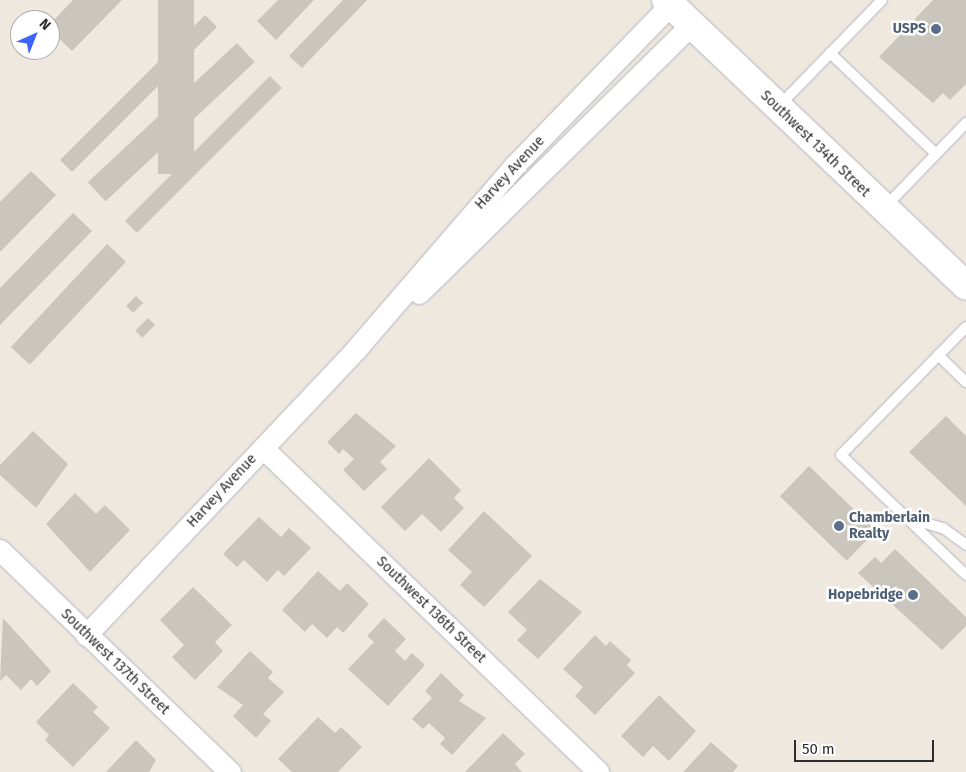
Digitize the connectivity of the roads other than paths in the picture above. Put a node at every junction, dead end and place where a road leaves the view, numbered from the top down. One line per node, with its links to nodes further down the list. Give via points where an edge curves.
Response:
1 (882, 0): 4 (lane)
2 (668, 2): 3 (main road, Southwest 134th Street); 11 (street, Harvey Avenue, via 514,166)
3 (691, 25): 5 (main road, Southwest 134th Street); 11 (street, Harvey Avenue, via 476,240)
4 (830, 54): 5 (lane); 7 (lane)
5 (777, 108): 8 (main road, Southwest 134th Street)
6 (966, 122): 7 (lane)
7 (936, 154): 8 (lane)
8 (883, 209): 9 (main road, Southwest 134th Street)
9 (966, 286)
10 (966, 327): 12 (lane)
11 (357, 348): 14 (street, Harvey Avenue)
12 (938, 355): 13 (lane); 15 (lane, via 842,455)
13 (966, 382)
14 (263, 448): 19 (street, Harvey Avenue); 21 (street, Southwest 136th Street)
15 (904, 515): 16 (lane, via 944,528); 18 (lane)
16 (966, 545)
17 (0, 550): 19 (street, Southwest 137th Street)
18 (966, 575)
19 (86, 634): 20 (street, Southwest 137th Street)
20 (230, 772)
21 (598, 772)

